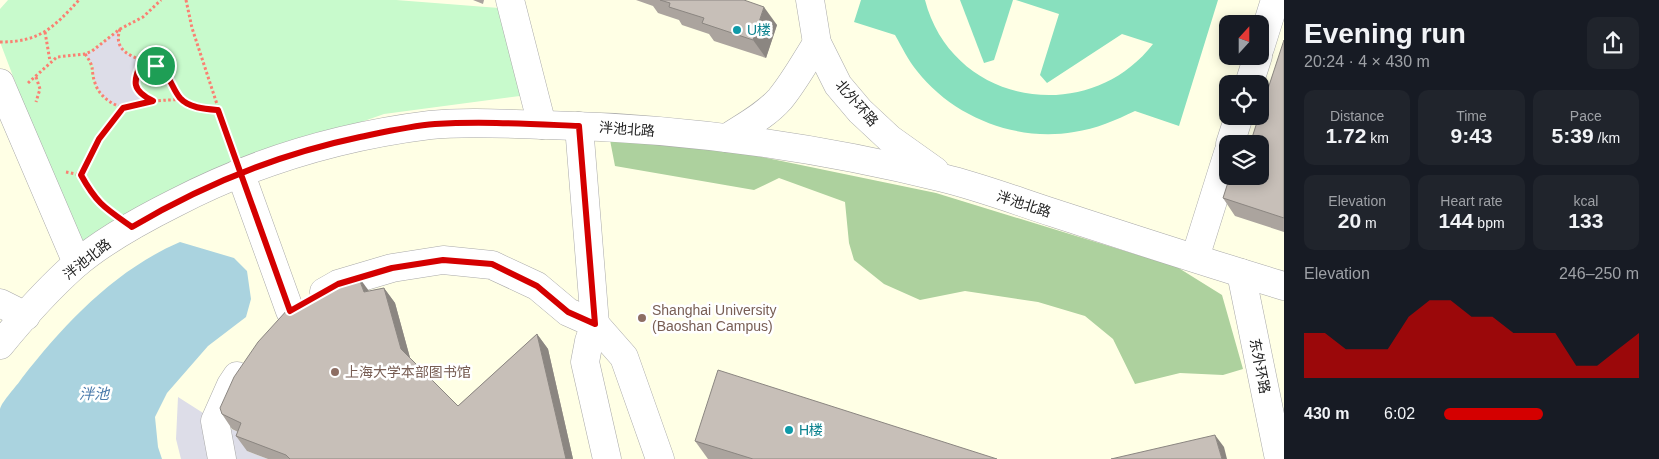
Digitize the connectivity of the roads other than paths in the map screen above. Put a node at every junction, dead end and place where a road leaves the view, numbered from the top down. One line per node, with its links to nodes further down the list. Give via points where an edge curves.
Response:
1 (510, 0): 8 (street)
2 (810, 0): 5 (street, 北外环路)
3 (1275, 0): 4 (street)
4 (1269, 19)
5 (817, 43): 10 (street, via 779,100); 13 (street, 北外环路, via 838,84 860,111 890,139)
6 (2, 87): 7 (street)
7 (16, 122): 11 (street); 16 (street)
8 (542, 125): 9 (street, 泮池北路); 12 (street, 泮池北路, via 434,124 333,142)
9 (579, 126): 10 (street, 泮池北路); 21 (street)
10 (727, 138): 13 (street, 泮池北路)
11 (0, 143)
12 (240, 172): 16 (street, 泮池北路, via 132,227); 21 (street, via 281,320 338,284 392,268 443,260 492,264 537,286 568,312)
13 (946, 178): 15 (street, 泮池北路)
14 (1219, 182): 15 (street)
15 (1195, 258): 17 (street, 泮池北路)
16 (78, 263): 20 (street, 泮池北路)
17 (1241, 273): 18 (street, 泮池北路); 24 (street, 东外环路)
18 (1284, 286)
19 (0, 303): 20 (street)
20 (26, 316): 22 (street, 泮池北路)
21 (595, 324): 26 (street, via 585,362); 27 (street, via 624,357)
22 (0, 345)
23 (251, 356): 25 (street, via 231,385 215,421)
24 (1280, 449)
25 (222, 459)
26 (607, 459)
27 (660, 459)

